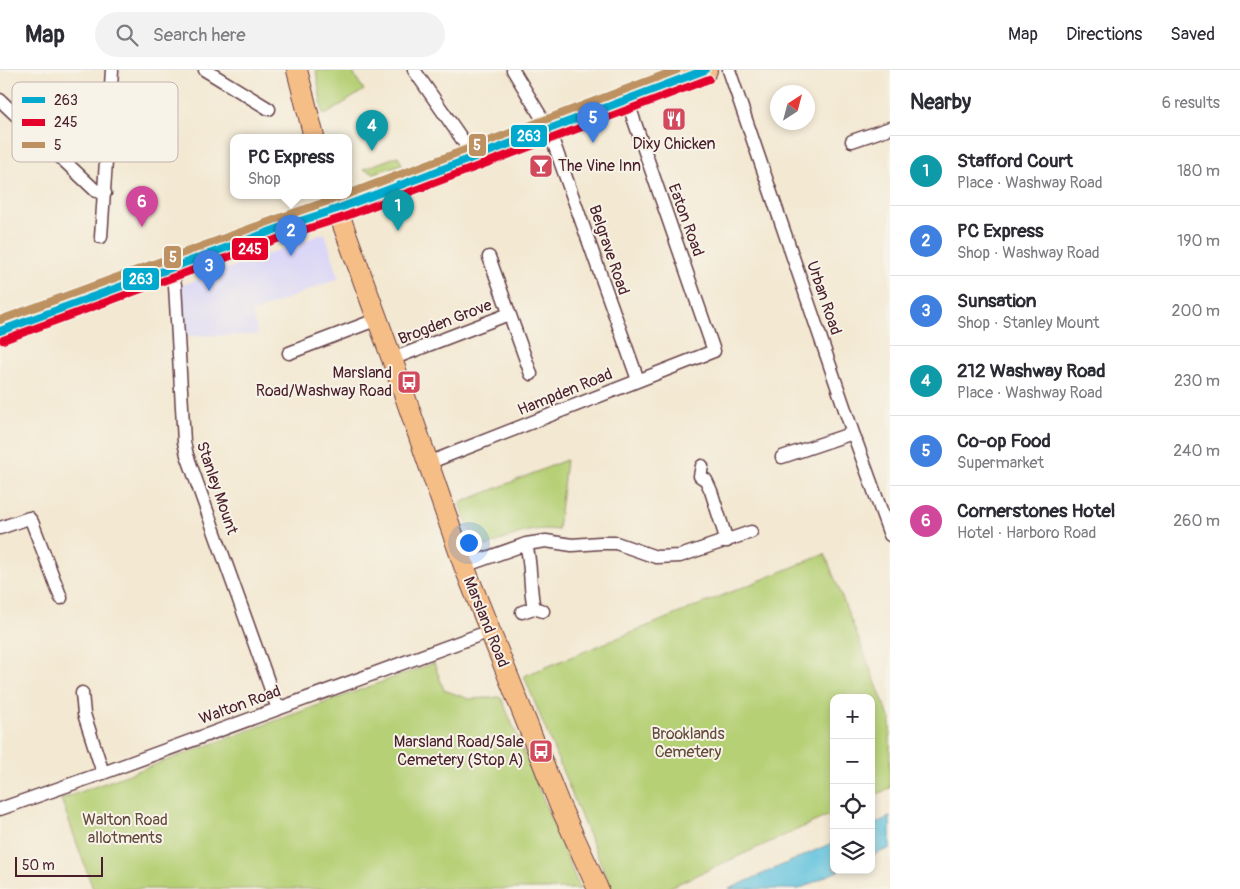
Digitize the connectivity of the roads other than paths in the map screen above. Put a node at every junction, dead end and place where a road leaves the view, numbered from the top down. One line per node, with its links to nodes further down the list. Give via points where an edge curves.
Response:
1 (204, 70): 9 (street)
2 (298, 70): 13 (main road)
3 (414, 70): 15 (street, via 461,137)
4 (512, 70): 12 (street, Belgrave Road)
5 (705, 70): 8 (highway)
6 (729, 70): 32 (street, Urban Road)
7 (0, 100): 10 (street)
8 (627, 100): 12 (highway); 27 (street, Eaton Road)
9 (269, 109)
10 (12, 111)
11 (890, 128): 14 (street)
12 (549, 130): 15 (highway); 31 (street, Belgrave Road)
13 (313, 134)
14 (852, 141)
15 (470, 159): 19 (highway)
16 (66, 162): 18 (street, via 96,190)
17 (107, 162): 18 (street)
18 (105, 193): 21 (street)
19 (352, 196)
20 (334, 202): 23 (highway); 25 (main road, Marsland Road)
21 (100, 237)
22 (489, 257): 24 (street)
23 (171, 269): 26 (highway); 46 (street, Stanley Mount, via 175,285 187,455)
24 (509, 314): 29 (street, Brogden Grove); 30 (street)
25 (378, 319): 28 (street); 29 (main road, Marsland Road)
26 (0, 331)
27 (714, 352): 31 (street, Hampden Road)
28 (289, 353)
29 (392, 359): 34 (main road, Marsland Road)
30 (531, 374)
31 (638, 380): 34 (street, Hampden Road)
32 (853, 432): 33 (street, via 798,446); 38 (street, Urban Road)
33 (782, 456)
34 (428, 463): 41 (main road, Marsland Road)
35 (698, 474): 39 (street, via 712,491)
36 (0, 528): 42 (street, via 29,518)
37 (751, 532): 39 (street)
38 (890, 535)
39 (727, 541): 40 (street, via 691,554 668,557 616,543 572,546 546,541)
40 (526, 544): 41 (street); 43 (street, via 530,558)
41 (464, 566): 44 (main road, Marsland Road)
42 (61, 598)
43 (533, 611)
44 (490, 630): 46 (street, Walton Road); 49 (main road, Marsland Road, via 560,806)
45 (82, 693): 47 (street, via 84,714)
46 (278, 709): 47 (street, Walton Road)
47 (103, 773): 48 (street, Walton Road)
48 (0, 809)
49 (598, 889)

